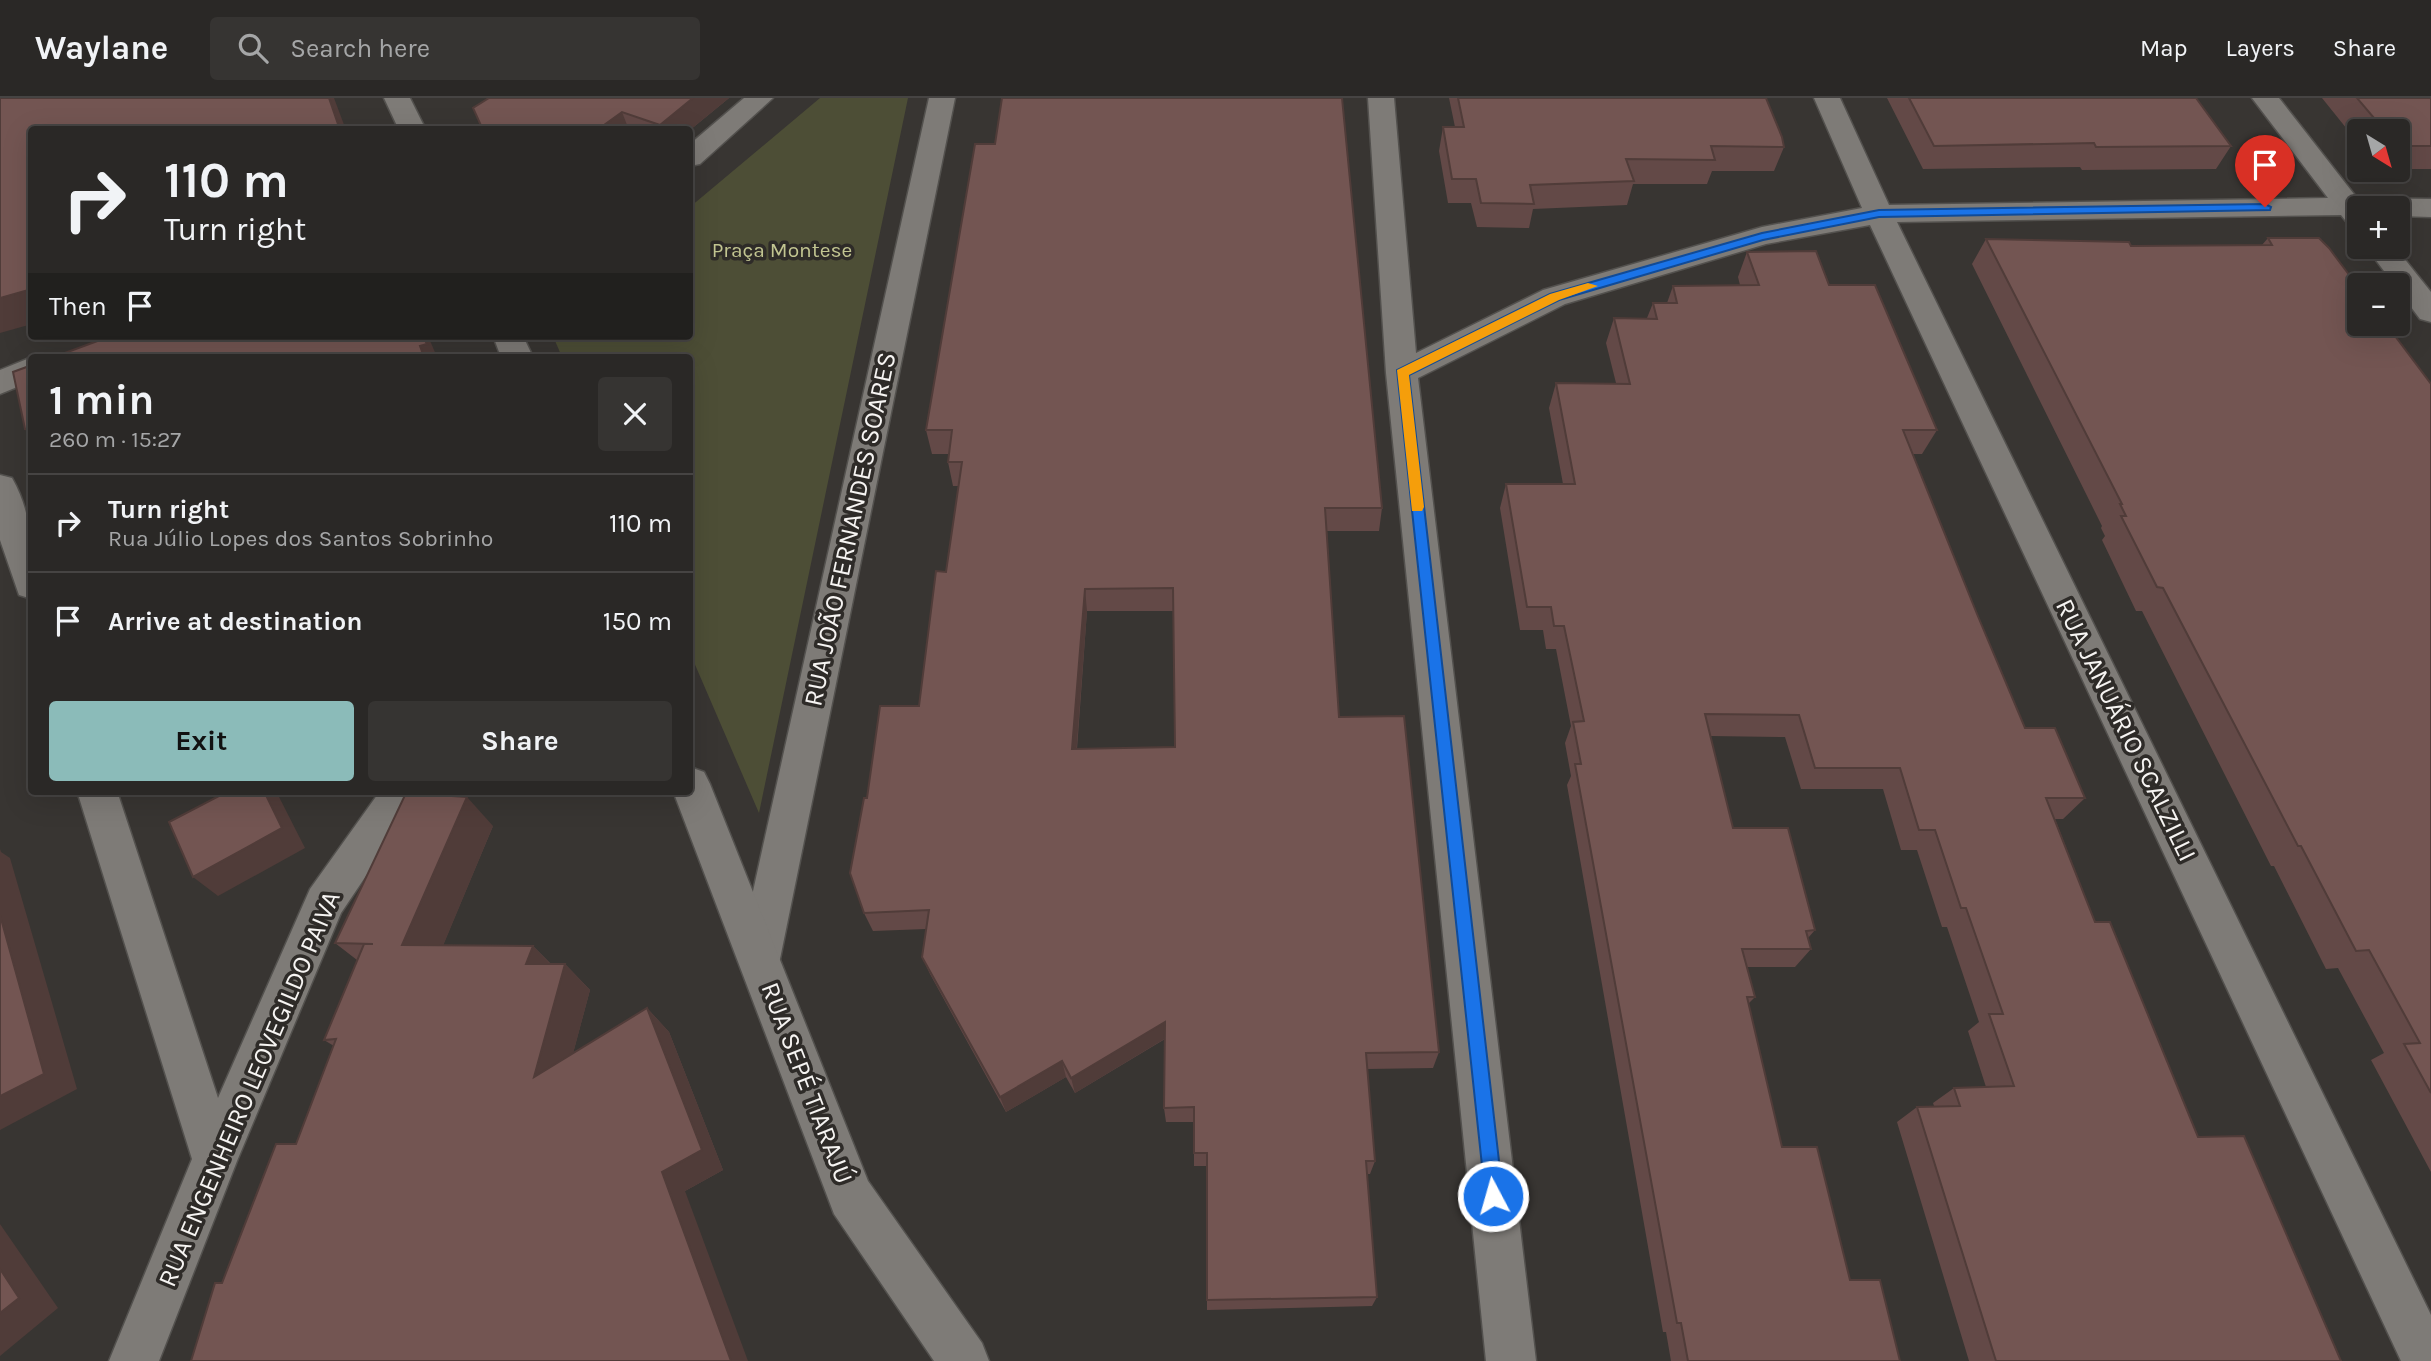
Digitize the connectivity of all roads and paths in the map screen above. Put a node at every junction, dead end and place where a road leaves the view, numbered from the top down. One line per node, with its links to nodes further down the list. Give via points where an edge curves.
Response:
1 (397, 98): 7 (street)
2 (760, 98): 8 (street)
3 (942, 98): 24 (street, RUA JOÃO FERNANDES SOARES)
4 (1381, 98): 17 (street)
5 (1827, 98): 13 (street, RUA JANUÁRIO SCALZILLI)
6 (2265, 98): 9 (street)
7 (411, 126)
8 (693, 155)
9 (2347, 204)
10 (2431, 208): 11 (street)
11 (2410, 209)
12 (2347, 213): 13 (street)
13 (1879, 214): 17 (street, via 1762,236 1554,297); 26 (street, RUA JANUÁRIO SCALZILLI)
14 (2389, 259): 15 (street)
15 (2431, 312)
16 (28, 370): 18 (street)
17 (1402, 373): 29 (street)
18 (0, 383)
19 (0, 487): 20 (street)
20 (28, 573)
21 (693, 792): 24 (street, RUA SEPÉ TIARAJÚ)
22 (98, 795): 25 (street)
23 (400, 795): 25 (street, RUA ENGENHEIRO LEOVEGILDO PAIVA, via 325,902)
24 (759, 959): 28 (street, RUA SEPÉ TIARAJÚ, via 851,1197)
25 (215, 1159): 27 (street, RUA ENGENHEIRO LEOVEGILDO PAIVA)
26 (2425, 1345)
27 (134, 1361)
28 (964, 1361)
29 (1511, 1361)

